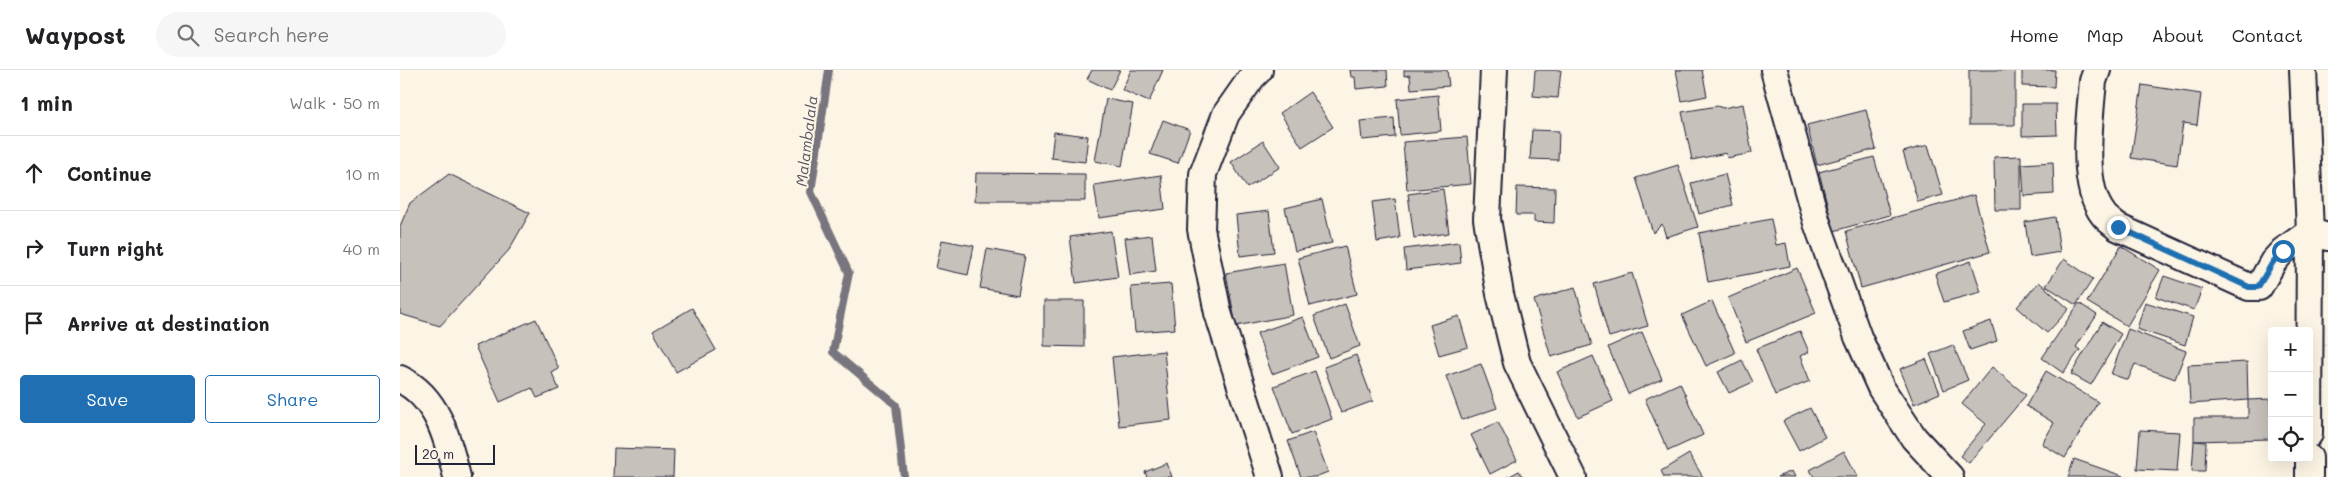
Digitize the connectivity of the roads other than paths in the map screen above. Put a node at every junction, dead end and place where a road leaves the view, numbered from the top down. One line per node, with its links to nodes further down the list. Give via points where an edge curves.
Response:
1 (1259, 70): 11 (street, via 1226,114 1203,174 1201,229 1218,313)
2 (1494, 70): 12 (street, via 1488,219 1500,294 1517,363)
3 (1774, 70): 13 (street, via 1817,224 1858,337 1890,402 1914,438)
4 (2097, 70): 6 (street, via 2093,81 2088,152 2093,195 2103,215 2118,227 2249,287 2258,287 2283,251)
5 (2303, 70): 6 (street)
6 (2319, 235): 8 (street)
7 (400, 379): 10 (street, via 414,386 432,406 448,440)
8 (2310, 417)
9 (2309, 462): 14 (street)
10 (457, 477)
11 (1270, 477)
12 (1573, 477)
13 (1950, 477)
14 (2309, 477)

